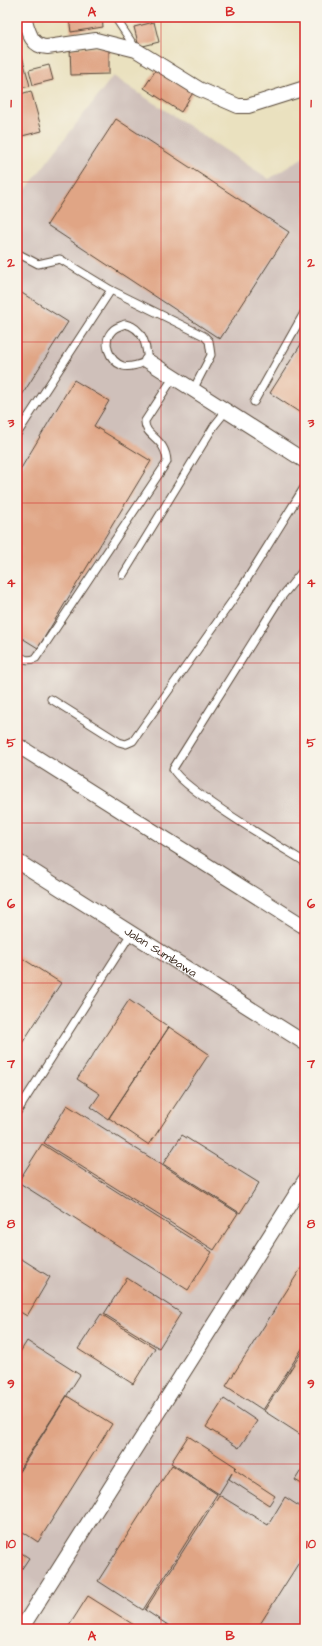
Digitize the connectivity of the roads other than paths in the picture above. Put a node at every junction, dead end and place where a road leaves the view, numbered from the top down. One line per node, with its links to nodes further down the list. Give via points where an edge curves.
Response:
1 (24, 17): 3 (street, via 33,41 39,46 96,40)
2 (116, 17): 3 (lane)
3 (136, 50): 4 (street, via 199,89 238,106 248,106)
4 (305, 88)
5 (17, 253): 6 (lane, via 38,264 60,259)
6 (111, 290): 10 (lane, via 198,333 209,341 211,355); 13 (lane)
7 (305, 311): 11 (lane)
8 (148, 361): 8 (lane, via 123,366 113,360 108,352 112,331 125,324 132,326 143,337); 9 (street)
9 (173, 378): 10 (street); 18 (lane, via 145,421 147,431 161,442 167,452 167,462 36,658 30,661)
10 (193, 390): 12 (street)
11 (254, 402)
12 (226, 411): 14 (street); 17 (lane, via 214,426)
13 (17, 434)
14 (305, 461)
15 (305, 486): 19 (lane, via 242,587 133,742 119,742)
16 (305, 568): 22 (lane, via 279,600 174,769 180,779 215,804)
17 (123, 575)
18 (17, 655)
19 (51, 699)
20 (17, 745): 23 (street)
21 (17, 861): 24 (street, Jalan Sumbawa)
22 (305, 862)
23 (305, 927)
24 (132, 932): 25 (street, Jalan Sumbawa); 26 (lane)
25 (305, 1043)
26 (17, 1112)
27 (305, 1180): 28 (street)
28 (21, 1629)

